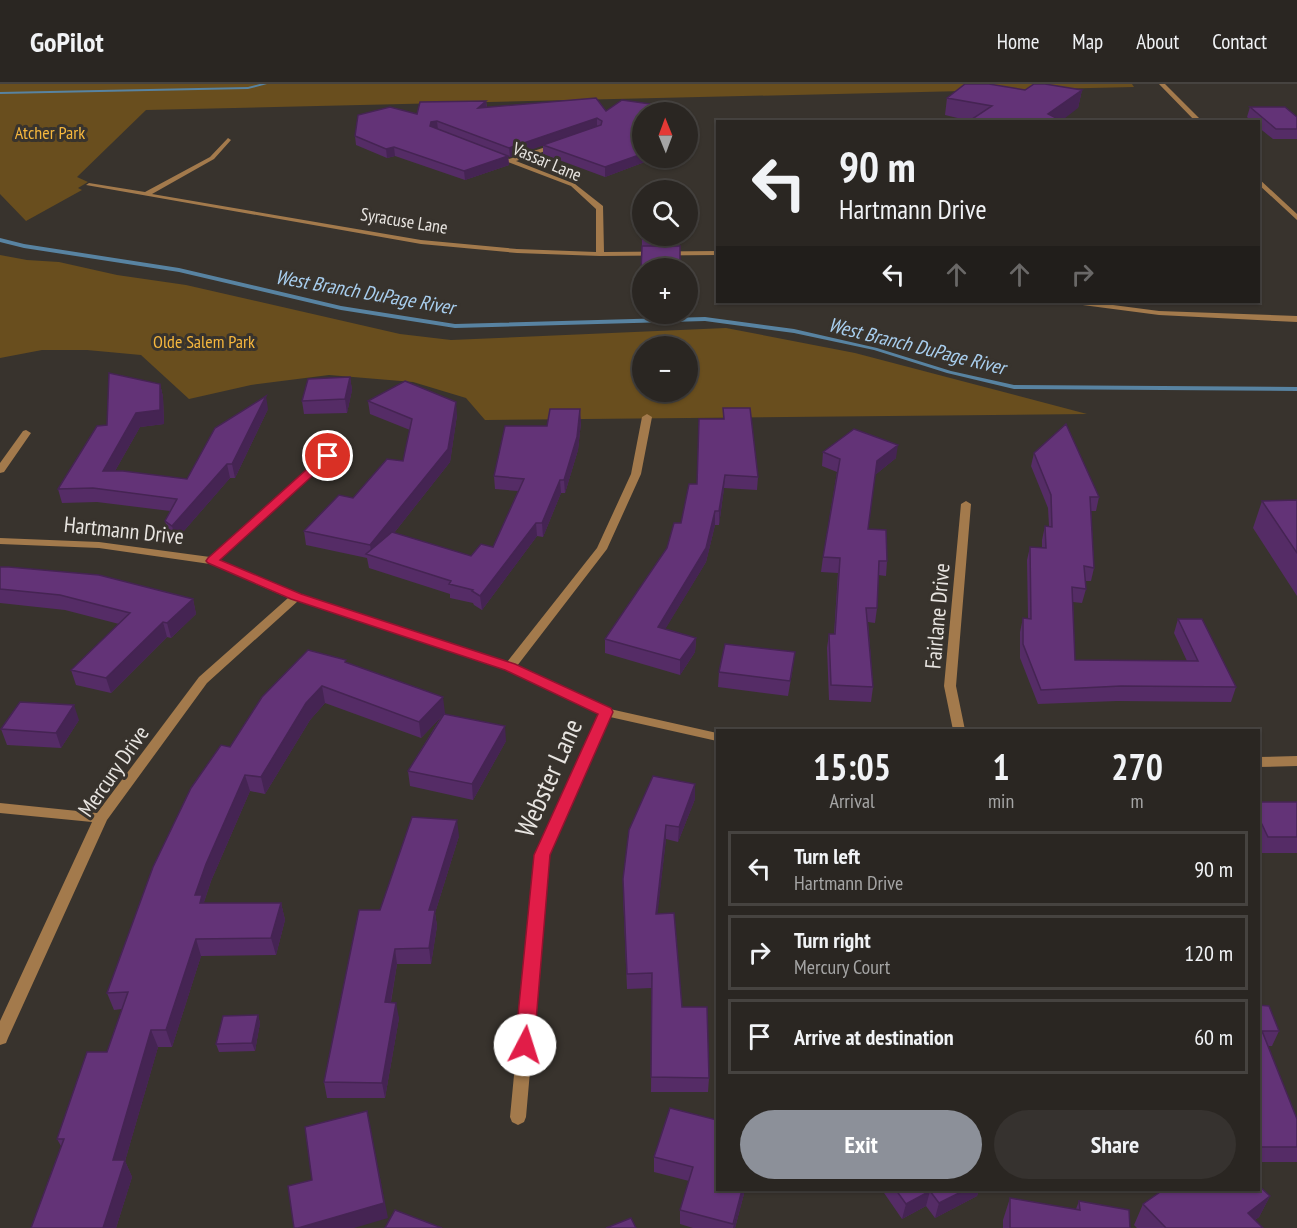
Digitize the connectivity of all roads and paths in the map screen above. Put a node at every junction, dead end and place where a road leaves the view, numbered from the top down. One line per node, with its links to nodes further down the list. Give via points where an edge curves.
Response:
1 (1162, 84): 2 (street)
2 (1198, 120)
3 (228, 140): 9 (street, via 212,158)
4 (565, 142): 6 (street)
5 (488, 153): 6 (street, Vassar Lane)
6 (510, 161): 12 (street, Vassar Lane, via 573,185 600,208)
7 (1260, 182): 10 (street)
8 (89, 185): 9 (street, Syracuse Lane)
9 (148, 193): 12 (street, Syracuse Lane, via 421,242)
10 (1297, 218)
11 (716, 253): 12 (street, Syracuse Lane)
12 (600, 254)
13 (1083, 303): 14 (street, via 1159,313)
14 (1297, 319)
15 (647, 417): 23 (street, via 636,474 602,549)
16 (26, 433): 18 (street)
17 (328, 456): 21 (street)
18 (0, 470)
19 (966, 504): 25 (street, Fairlane Drive, via 950,686)
20 (0, 541): 21 (street, Hartmann Drive, via 99,545)
21 (212, 561): 22 (street, Hartmann Drive)
22 (296, 597): 23 (street, Hartmann Drive); 30 (street, Mercury Drive, via 203,680)
23 (510, 667): 24 (street, Hartmann Drive)
24 (606, 712): 26 (street, Hartmann Drive); 32 (street, Webster Lane, via 542,855)
25 (959, 729)
26 (716, 737)
27 (1297, 761): 28 (street)
28 (1260, 762)
29 (0, 808): 30 (street)
30 (101, 819): 31 (street, Mercury Drive)
31 (0, 1038)
32 (518, 1117)

